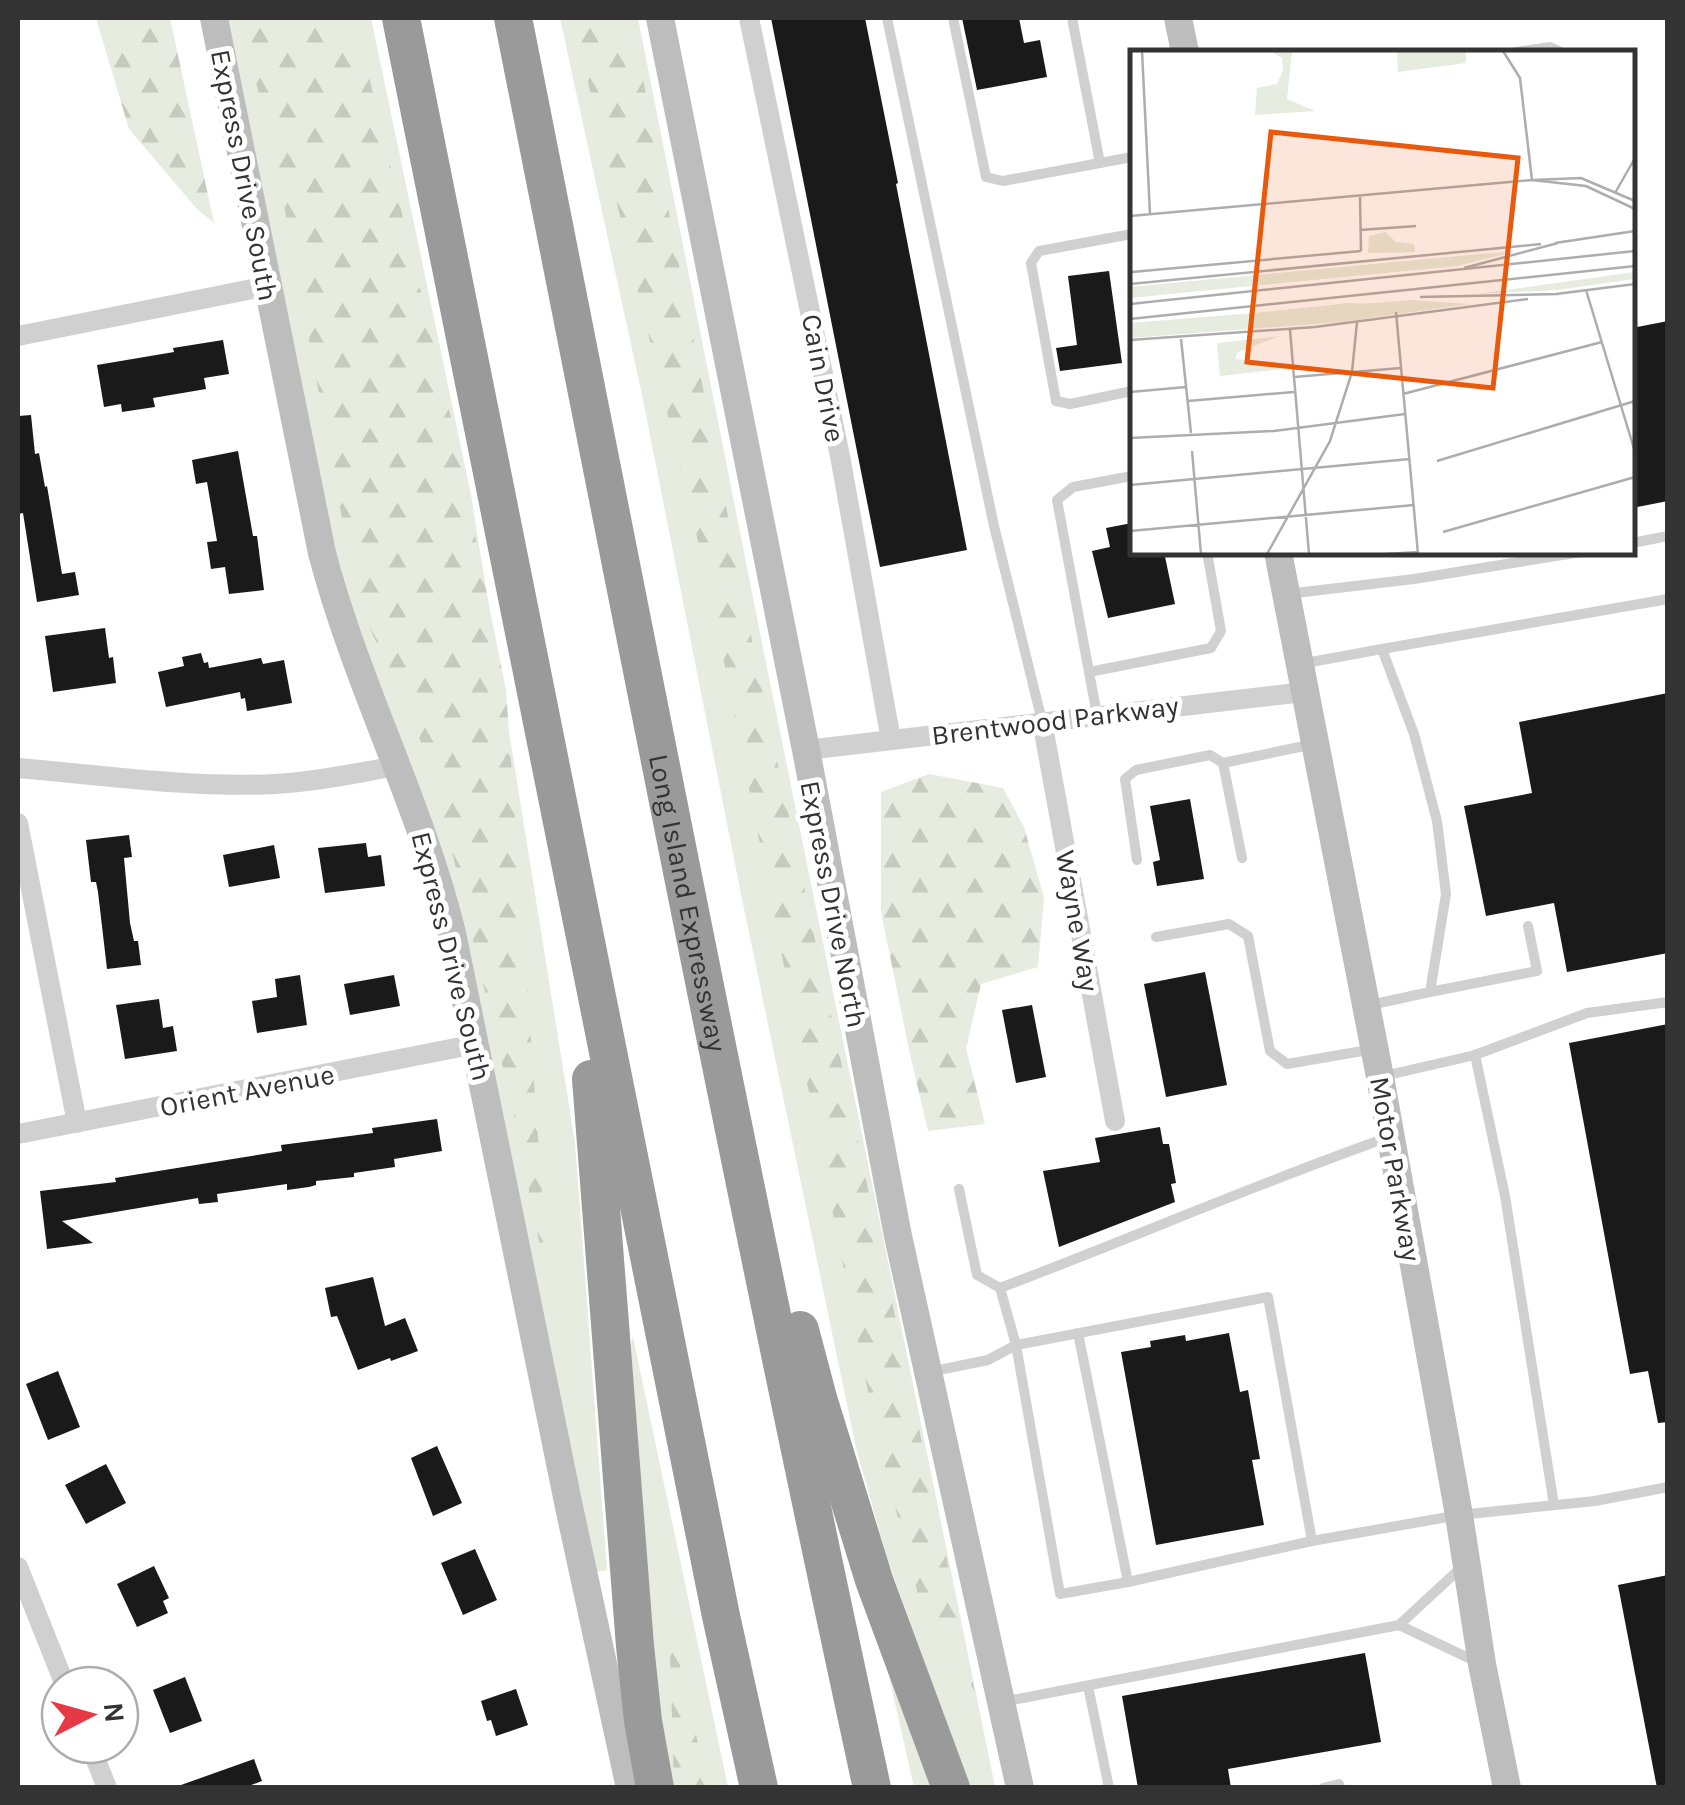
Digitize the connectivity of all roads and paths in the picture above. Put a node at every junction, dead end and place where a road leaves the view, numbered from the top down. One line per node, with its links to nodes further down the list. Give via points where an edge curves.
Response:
1 (214, 18): 16 (main road, Express Drive South)
2 (401, 18): 27 (highway)
3 (513, 18): 39 (highway, Long Island Expressway)
4 (660, 18): 35 (main road, Express Drive North)
5 (749, 18): 33 (street, Cain Drive)
6 (887, 18): 32 (lane)
7 (953, 18): 14 (lane, via 986,177 1002,181)
8 (1072, 18): 14 (lane)
9 (1178, 18): 10 (main road)
10 (1185, 50)
11 (1527, 50): 12 (lane)
12 (1557, 50)
13 (1130, 157): 14 (lane)
14 (1100, 163)
15 (1130, 234): 18 (lane, via 1040,252 1031,263 1056,401)
16 (267, 286): 17 (street); 37 (main road, Express Drive South, via 333,595)
17 (18, 336)
18 (1130, 391)
19 (1130, 476): 29 (lane, via 1073,487 1057,500)
20 (1668, 536): 21 (lane)
21 (1635, 542)
22 (1207, 555): 29 (lane, via 1220,630 1211,648)
23 (1279, 555): 25 (main road, Motor Parkway)
24 (1562, 555): 25 (lane)
25 (1286, 594): 30 (main road, Motor Parkway)
26 (1668, 600): 28 (lane)
27 (518, 607): 74 (highway, via 588,1042 634,1646); 75 (highway)
28 (1382, 649): 30 (lane); 45 (lane, via 1437,821 1446,894)
29 (1089, 672): 31 (lane)
30 (1302, 678): 31 (street, Brentwood Parkway); 34 (main road, Motor Parkway)
31 (1097, 715): 32 (street, Brentwood Parkway)
32 (1042, 721): 33 (street, Brentwood Parkway); 52 (street, Wayne Way)
33 (891, 740): 35 (street, Brentwood Parkway)
34 (1315, 744): 36 (lane); 47 (main road, Motor Parkway)
35 (806, 750): 60 (main road, Express Drive North)
36 (1223, 763): 41 (lane); 42 (lane, via 1210,755 1136,770 1125,779)
37 (397, 766): 38 (street, via 270,784); 48 (main road, Express Drive South, via 440,887)
38 (18, 768)
39 (670, 812): 76 (highway, Long Island Expressway); 77 (highway, via 818,1398 874,1580)
40 (18, 823): 53 (street)
41 (1242, 858)
42 (1137, 860)
43 (1528, 926): 45 (lane, via 1537,971)
44 (1156, 938): 49 (lane, via 1229,924 1248,936 1270,1050 1286,1064)
45 (1430, 992): 47 (lane)
46 (1668, 1002): 50 (lane, via 1587,1013)
47 (1367, 1006): 49 (main road, Motor Parkway)
48 (476, 1044): 53 (street, Orient Avenue); 73 (main road, Express Drive South)
49 (1374, 1048): 51 (main road, Motor Parkway)
50 (1475, 1055): 51 (lane); 62 (lane)
51 (1380, 1077): 55 (main road, Motor Parkway)
52 (1115, 1122)
53 (77, 1123): 54 (street, Orient Avenue)
54 (18, 1134)
55 (1390, 1137): 57 (lane); 63 (main road, Motor Parkway)
56 (959, 1190): 57 (lane, via 977,1275)
57 (1000, 1288): 59 (lane)
58 (1078, 1333): 59 (lane); 64 (lane, via 1268,1297); 67 (lane)
59 (1016, 1344): 60 (lane, via 988,1360); 67 (lane, via 1060,1594)
60 (928, 1372): 72 (main road, Express Drive North)
61 (1668, 1486): 62 (lane)
62 (1554, 1504): 63 (lane)
63 (1459, 1515): 64 (lane); 65 (main road, Motor Parkway)
64 (1312, 1541): 67 (lane)
65 (1466, 1562): 68 (lane); 69 (main road, Motor Parkway)
66 (18, 1567): 70 (street)
67 (1128, 1582)
68 (1398, 1625): 69 (lane); 71 (lane)
69 (1482, 1664): 82 (main road, Motor Parkway)
70 (58, 1665)
71 (1088, 1686): 72 (lane); 79 (lane)
72 (1001, 1702): 78 (main road, Express Drive North)
73 (630, 1788)
74 (655, 1788)
75 (758, 1788)
76 (872, 1788)
77 (951, 1788)
78 (1020, 1788)
79 (1109, 1788)
80 (1323, 1788): 81 (lane)
81 (1340, 1788)
82 (1507, 1788)

